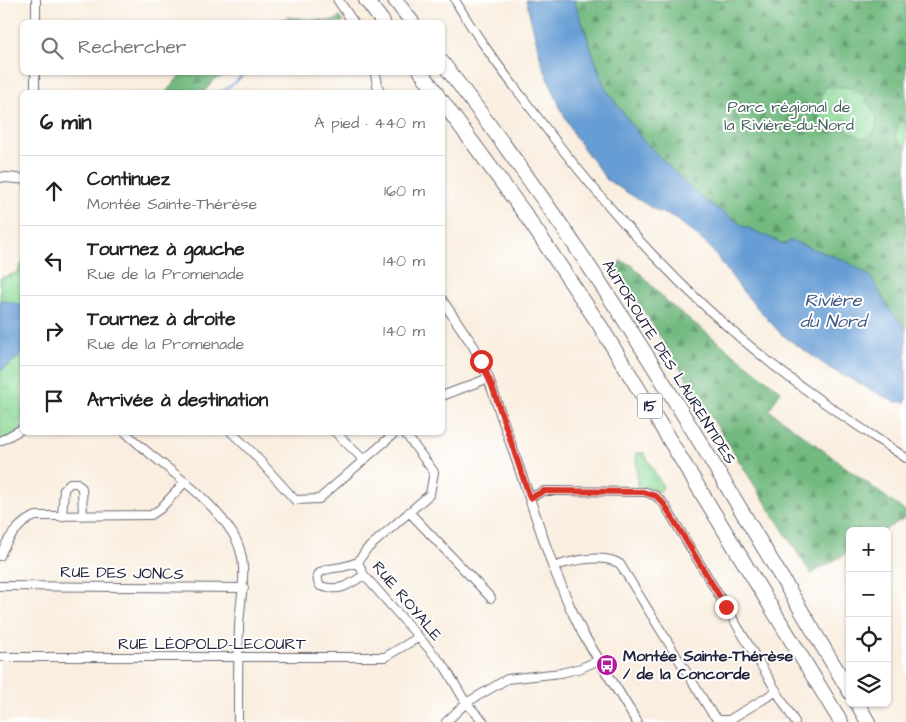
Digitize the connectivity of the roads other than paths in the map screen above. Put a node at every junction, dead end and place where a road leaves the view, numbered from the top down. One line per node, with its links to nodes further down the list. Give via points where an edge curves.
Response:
1 (36, 0): 6 (street)
2 (338, 0): 7 (street)
3 (366, 0): 8 (highway)
4 (395, 0): 9 (highway)
5 (455, 0): 30 (street, via 491,55 570,160 657,260 772,364)
6 (36, 20)
7 (352, 20)
8 (381, 20)
9 (410, 20)
10 (445, 66): 49 (highway, AUTOROUTE DES LAURENTIDES / 15, via 535,188 621,315)
11 (35, 75): 14 (street)
12 (375, 75): 15 (street)
13 (423, 75): 16 (highway)
14 (35, 90)
15 (378, 90)
16 (434, 90)
17 (445, 105): 58 (highway, 15, via 525,214 599,324)
18 (0, 177): 19 (street)
19 (20, 179)
20 (445, 304): 21 (street, via 474,348)
21 (489, 378): 22 (street); 33 (street)
22 (445, 395)
23 (20, 430): 29 (street)
24 (129, 435): 32 (street)
25 (234, 435): 31 (street, via 295,500 318,499)
26 (338, 435): 31 (street)
27 (393, 435): 31 (street)
28 (406, 435): 34 (street, RUE ROYALE, via 434,472 430,494)
29 (0, 441)
30 (906, 458)
31 (364, 460)
32 (185, 482): 35 (street, via 151,515); 43 (street, via 234,536 242,558)
33 (530, 498): 39 (street); 50 (street, via 544,491 646,492 658,498)
34 (409, 512): 38 (street, RUE ROYALE, via 366,550); 44 (street)
35 (83, 516): 36 (street); 36 (street, via 82,488 77,483 70,483 64,489)
36 (62, 517): 37 (street, via 36,516 25,521 4,545)
37 (0, 556)
38 (358, 562): 40 (street, RUE ROYALE); 40 (street, via 323,570 317,581 328,589 347,587)
39 (553, 567): 48 (street, via 579,626); 50 (street, via 594,559 620,564 718,720 729,720)
40 (364, 575): 45 (street, RUE ROYALE)
41 (0, 578): 42 (street)
42 (0, 586): 43 (street, RUE DES JONCS)
43 (244, 588): 47 (street)
44 (491, 598)
45 (419, 637): 47 (street, RUE LÉOPOLD-LECOURT, via 384,657); 51 (street, RUE ROYALE, via 445,667)
46 (0, 657): 47 (street, RUE LÉOPOLD-LECOURT)
47 (238, 658): 53 (street)
48 (599, 660): 51 (street, via 561,673 507,679); 56 (street)
49 (846, 685)
50 (777, 691): 57 (street)
51 (466, 703): 54 (street); 55 (street, RUE ROYALE)
52 (859, 707): 59 (highway)
53 (238, 722)
54 (446, 722)
55 (484, 722)
56 (636, 722)
57 (795, 722)
58 (841, 722)
59 (868, 722)

